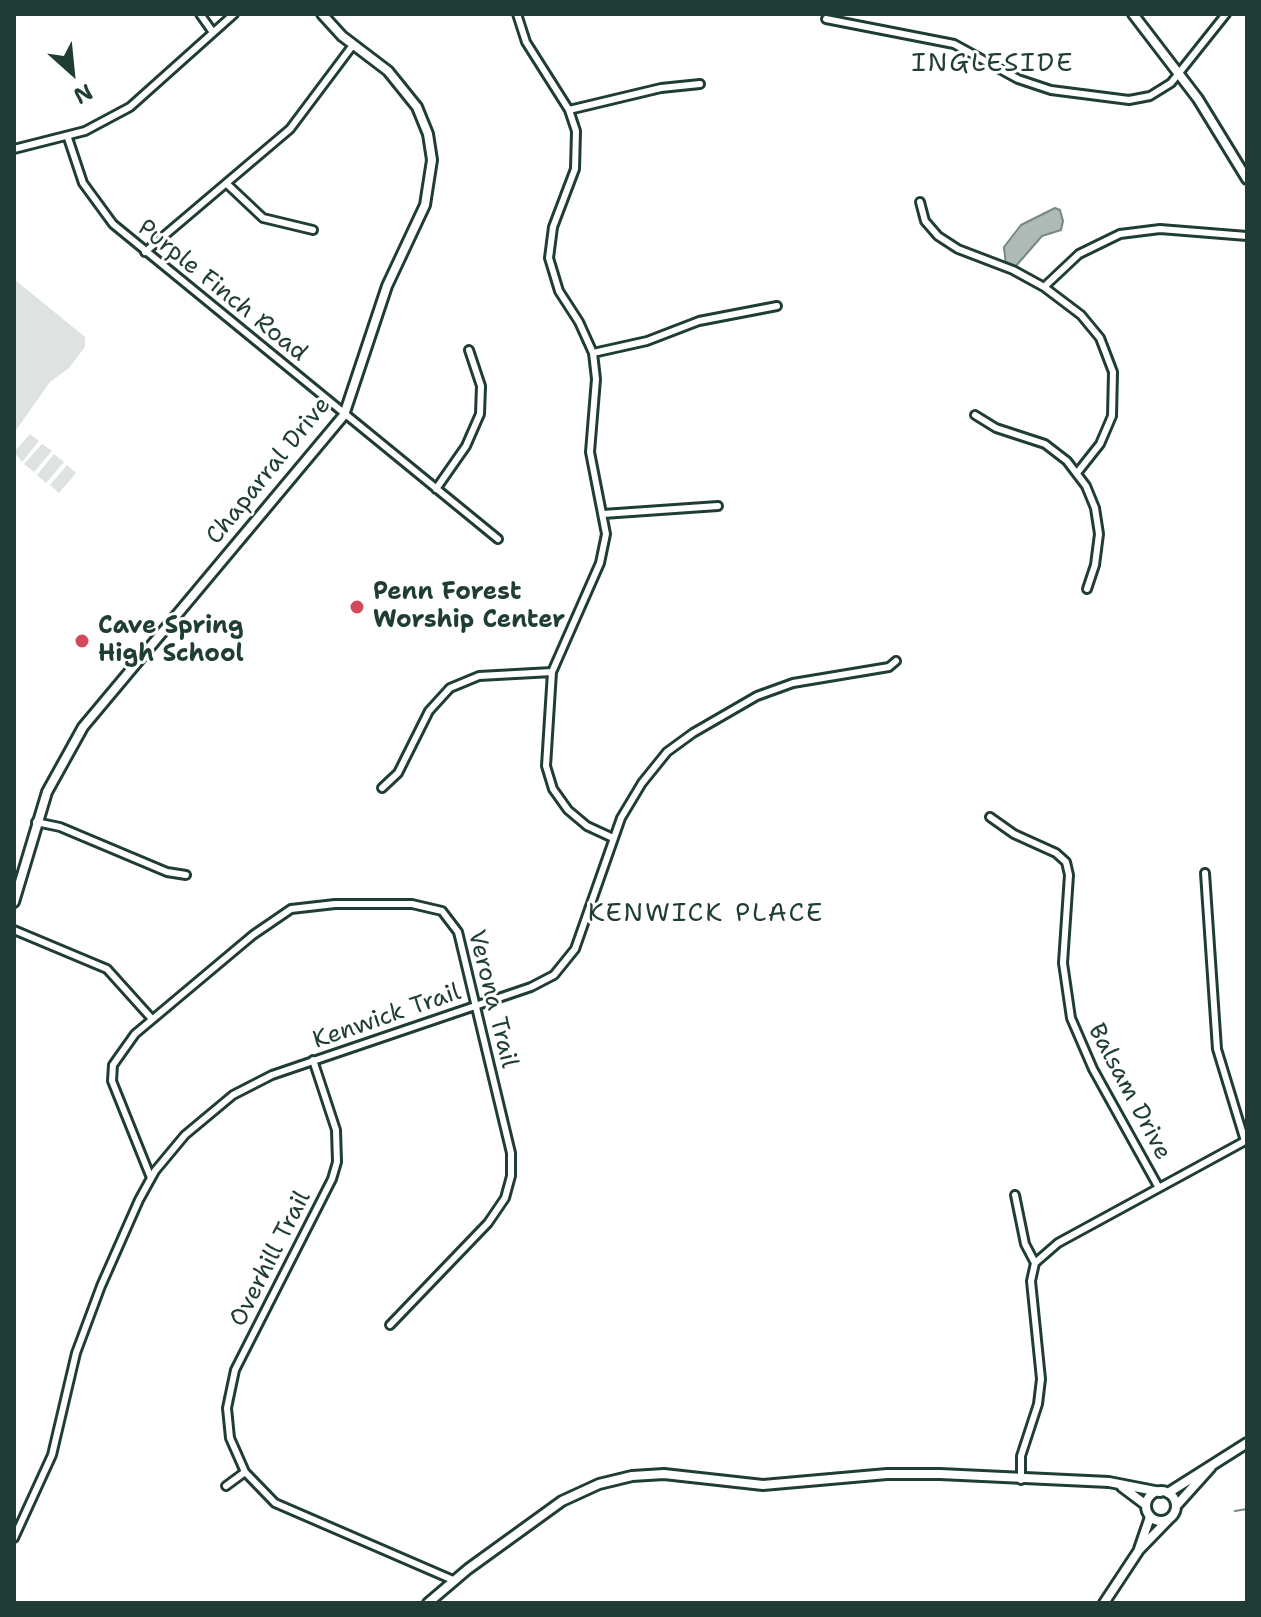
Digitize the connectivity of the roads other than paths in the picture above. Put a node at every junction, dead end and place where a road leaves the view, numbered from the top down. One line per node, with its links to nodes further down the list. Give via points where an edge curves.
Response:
1 (200, 14): 8 (street)
2 (234, 14): 8 (street)
3 (322, 14): 9 (street, Chaparral Drive)
4 (517, 14): 12 (street, via 526,42)
5 (1133, 14): 10 (street)
6 (1226, 14): 10 (street)
7 (826, 19): 10 (street, via 954,44 1024,82 1051,90 1140,99)
8 (212, 31): 13 (street, via 145,96)
9 (353, 45): 16 (street, via 290,129); 25 (street, Chaparral Drive, via 388,71 417,107 430,145 432,175 425,205 387,286)
10 (1180, 75): 15 (street)
11 (700, 84): 12 (street)
12 (569, 110): 24 (street, via 577,154 553,227 549,258 559,291)
13 (68, 138): 14 (street); 20 (street, Purple Finch Road, via 90,196 106,218)
14 (14, 149)
15 (1247, 179)
16 (227, 184): 18 (street, via 263,218); 20 (street)
17 (920, 202): 21 (street, via 930,229 949,244)
18 (313, 230)
19 (1247, 236): 21 (street, via 1160,229 1120,234 1079,254)
20 (145, 252): 25 (street, Purple Finch Road)
21 (1044, 287): 27 (street, via 1093,328 1113,372 1108,430)
22 (777, 306): 24 (street, via 699,321 647,341)
23 (469, 350): 28 (street, via 481,386 480,414 466,446)
24 (593, 353): 30 (street, via 590,452)
25 (344, 415): 28 (street, Purple Finch Road); 37 (street, Chaparral Drive, via 83,727)
26 (975, 415): 27 (street, via 1045,444)
27 (1077, 473): 32 (street, via 1098,521 1098,550)
28 (436, 489): 31 (street, Purple Finch Road)
29 (718, 506): 30 (street)
30 (603, 514): 34 (street, via 603,556)
31 (498, 539)
32 (1087, 589)
33 (896, 661): 38 (street, Kenwick Trail, via 889,667 776,688 693,733 667,752 642,783)
34 (552, 672): 35 (street, via 479,676 450,688 429,711 398,773); 38 (street, via 545,753 549,778 568,810)
35 (382, 788)
36 (990, 817): 48 (street, Balsam Drive, via 1066,862 1063,963 1071,1018)
37 (36, 822): 40 (street); 41 (street, Chaparral Drive)
38 (613, 838): 43 (street, Kenwick Trail, via 575,949 563,967 531,987)
39 (1205, 873): 46 (street, via 1217,1049)
40 (186, 875)
41 (14, 902)
42 (14, 930): 44 (street, via 107,969)
43 (476, 1006): 44 (street, Verona Trail, via 458,932 442,911 412,904 335,904 282,914); 45 (street, Kenwick Trail); 51 (street, Verona Trail, via 511,1153 509,1188 488,1223)
44 (152, 1019): 47 (street, Verona Trail, via 119,1054 112,1081)
45 (313, 1060): 47 (street, Kenwick Trail, via 262,1079 215,1108); 54 (street, Overhill Trail, via 336,1130 337,1162 231,1384 230,1438)
46 (1246, 1140): 48 (street)
47 (151, 1178): 63 (street, Kenwick Trail, via 84,1328 52,1455)
48 (1159, 1188): 50 (street, via 1058,1243)
49 (1015, 1195): 50 (street, via 1025,1244)
50 (1035, 1263): 55 (street, via 1031,1281 1040,1391 1021,1456)
51 (390, 1325)
52 (1247, 1443): 53 (street)
53 (1211, 1466): 58 (street); 60 (street)
54 (245, 1472): 57 (street); 65 (street, Overhill Trail, via 261,1492 290,1512)
55 (1021, 1480): 56 (street); 65 (street, via 911,1474 763,1485 664,1474 632,1476 562,1501)
56 (1118, 1485): 58 (street); 59 (street)
57 (226, 1486)
58 (1164, 1492): 59 (street, via 1149,1497); 60 (street)
59 (1146, 1505): 61 (street)
60 (1176, 1506): 62 (street)
61 (1150, 1517): 62 (street); 64 (street)
62 (1169, 1519): 64 (street)
63 (14, 1538)
64 (1139, 1550): 67 (street)
65 (453, 1580): 66 (street)
66 (428, 1603)
67 (1104, 1603)

